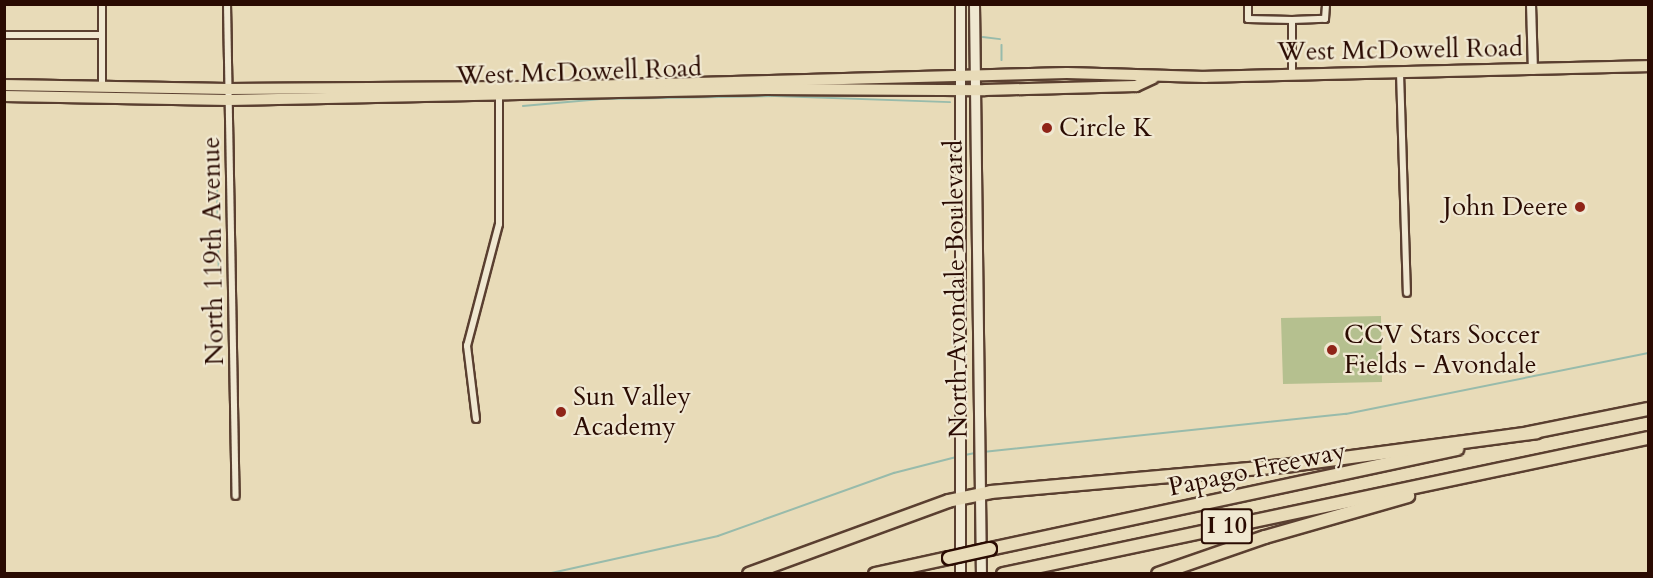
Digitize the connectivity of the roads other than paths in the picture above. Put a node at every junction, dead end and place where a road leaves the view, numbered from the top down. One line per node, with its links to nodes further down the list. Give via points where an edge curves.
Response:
1 (102, 4): 10 (street)
2 (227, 4): 23 (street, North 119th Avenue)
3 (960, 4): 14 (main road, North Avondale Boulevard)
4 (974, 4): 15 (main road, North Avondale Boulevard)
5 (1248, 4): 8 (street, via 1248,19)
6 (1326, 4): 8 (street, via 1325,19)
7 (1531, 4): 12 (street)
8 (1292, 20): 16 (street)
9 (4, 34): 10 (street)
10 (102, 35): 22 (street)
11 (1648, 66): 12 (main road, West McDowell Road)
12 (1533, 70): 13 (main road, West McDowell Road)
13 (1400, 73): 16 (main road, West McDowell Road); 27 (street)
14 (959, 75): 15 (main road, West McDowell Road); 19 (main road, North Avondale Boulevard); 21 (main road, West McDowell Road)
15 (974, 75): 17 (main road, West McDowell Road, via 1131,72); 20 (main road, North Avondale Boulevard)
16 (1292, 75): 17 (main road, West McDowell Road)
17 (1153, 78): 20 (main road, West McDowell Road, via 1136,86)
18 (4, 85): 22 (main road, West McDowell Road)
19 (959, 90): 20 (main road, West McDowell Road); 21 (main road, West McDowell Road); 25 (main road, North Avondale Boulevard)
20 (974, 90): 26 (main road, North Avondale Boulevard)
21 (499, 92): 23 (main road, West McDowell Road); 29 (street, via 500,224 467,346)
22 (102, 93): 23 (main road, West McDowell Road); 24 (main road, West McDowell Road)
23 (228, 94): 34 (street, North 119th Avenue)
24 (4, 96)
25 (959, 265): 26 (main road); 35 (main road, North Avondale Boulevard)
26 (976, 265): 33 (main road, North Avondale Boulevard)
27 (1407, 293)
28 (1648, 409): 30 (highway, Papago Freeway / I 10)
29 (476, 419)
30 (1537, 432): 33 (highway, via 1271,468); 37 (highway, Papago Freeway / I 10, bridge)
31 (1648, 438): 32 (highway, Papago Freeway / I 10)
32 (1451, 480): 40 (highway, Papago Freeway / I 10); 41 (highway)
33 (980, 494): 35 (highway); 39 (main road, North Avondale Boulevard)
34 (236, 496)
35 (959, 498): 36 (highway); 38 (main road, North Avondale Boulevard)
36 (749, 573)
37 (875, 573)
38 (960, 573)
39 (981, 573)
40 (1003, 573)
41 (1158, 573)

